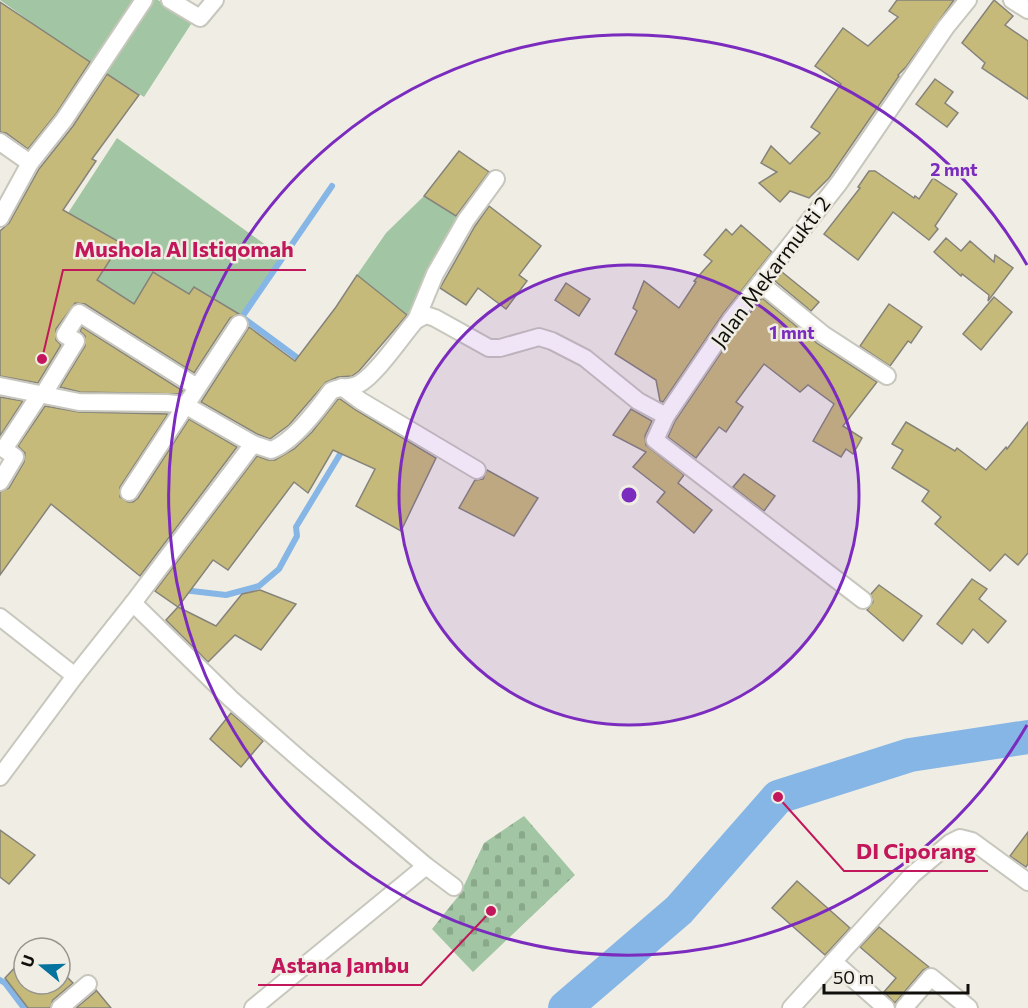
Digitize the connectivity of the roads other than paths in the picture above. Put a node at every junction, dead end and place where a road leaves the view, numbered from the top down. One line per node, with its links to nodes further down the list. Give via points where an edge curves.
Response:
1 (144, 0): 8 (street, via 64,120)
2 (170, 0): 3 (street, via 200,18)
3 (215, 0)
4 (968, 0): 11 (street, Jalan Mekarmukti 2, via 838,183)
5 (1012, 0): 6 (street)
6 (1028, 10)
7 (0, 142): 8 (street)
8 (30, 163): 10 (street)
9 (496, 179): 12 (street, via 440,265)
10 (0, 218)
11 (759, 283): 14 (street, via 824,335); 20 (street, Jalan Mekarmukti 2)
12 (416, 320): 17 (street, via 360,384); 20 (street, via 426,315 435,318 489,348 539,337 552,341 585,358 638,401)
13 (239, 324): 16 (street)
14 (887, 376)
15 (0, 386): 18 (street)
16 (197, 387): 18 (street, via 79,313 65,335 76,341); 19 (street)
17 (342, 387): 21 (street, via 331,391 280,447 271,450); 22 (street)
18 (41, 394): 19 (street, via 79,402); 23 (street, via 4,449 15,458)
19 (185, 405): 21 (street); 24 (street)
20 (666, 416): 25 (street, Jalan Mekarmukti 2, via 655,440)
21 (253, 444): 26 (street)
22 (477, 471)
23 (0, 483)
24 (129, 492)
25 (863, 600)
26 (133, 603): 28 (street); 30 (street, via 231,699)
27 (0, 617): 28 (street)
28 (75, 676): 29 (street)
29 (0, 777)
30 (426, 866): 32 (street); 36 (street)
31 (1028, 882): 33 (street, via 972,841 960,838 912,875)
32 (454, 887)
33 (834, 962): 37 (street); 38 (street)
34 (88, 984): 35 (street)
35 (60, 1008)
36 (253, 1008)
37 (792, 1008)
38 (886, 1008)
39 (904, 1008): 40 (street, via 931,977)
40 (969, 1008)

